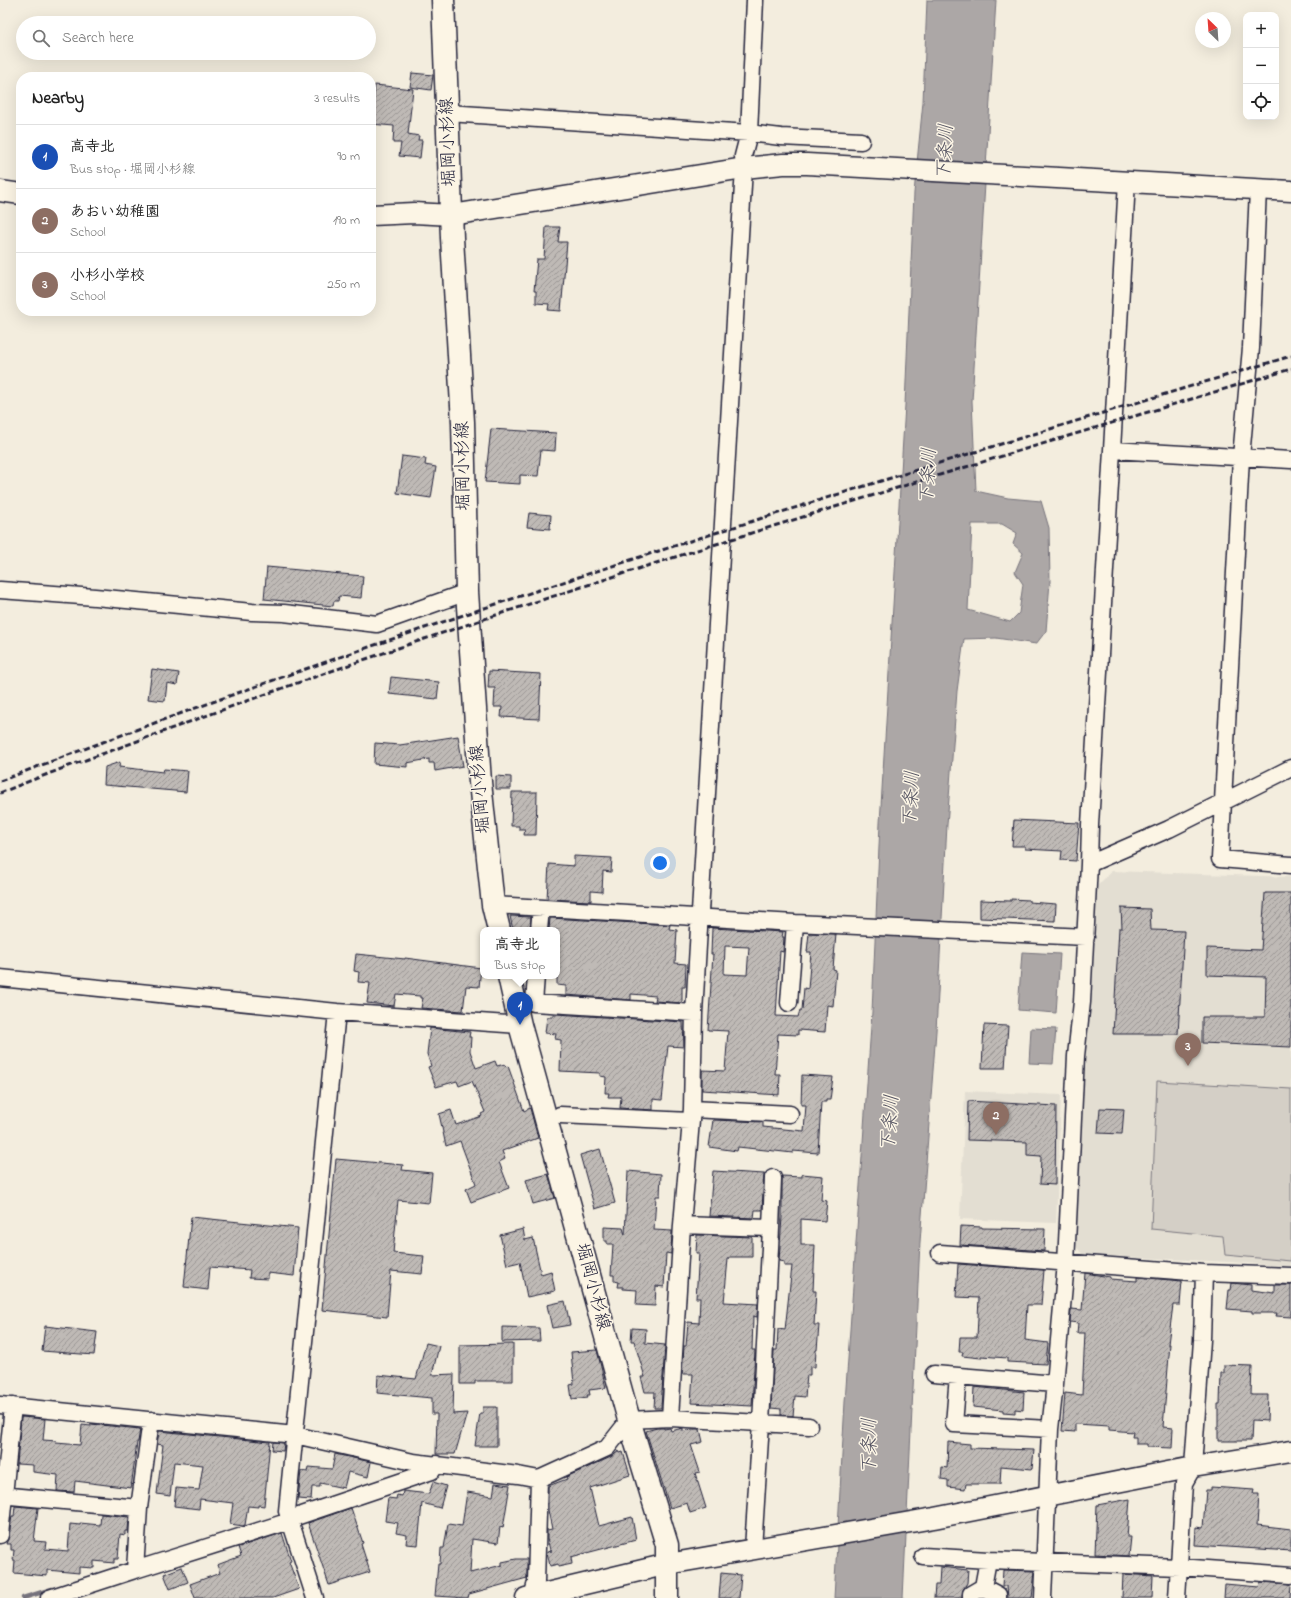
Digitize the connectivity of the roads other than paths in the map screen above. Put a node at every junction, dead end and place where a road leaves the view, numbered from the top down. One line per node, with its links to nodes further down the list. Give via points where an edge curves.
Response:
1 (443, 0): 3 (main road, 堀岡小杉線)
2 (755, 0): 4 (street)
3 (448, 113): 4 (street); 13 (main road, 堀岡小杉線)
4 (749, 133): 5 (street); 6 (street, via 743,156)
5 (861, 141)
6 (744, 168): 7 (street, via 807,164); 13 (street); 25 (street)
7 (1127, 181): 8 (street); 14 (street)
8 (1258, 189): 9 (street); 15 (street, via 1251,348)
9 (1291, 191)
10 (0, 192): 11 (street)
11 (16, 194)
12 (376, 215): 13 (street)
13 (452, 215): 18 (main road, 堀岡小杉線, via 463,422)
14 (1112, 450): 15 (street); 21 (street)
15 (1241, 457): 16 (street); 20 (street, via 1226,770)
16 (1291, 460)
17 (0, 590): 18 (street, via 284,613 377,624)
18 (467, 592): 23 (main road, 堀岡小杉線, via 480,782)
19 (1291, 768): 20 (street)
20 (1222, 802): 21 (street, via 1169,829); 22 (street, via 1220,859)
21 (1089, 864): 29 (street)
22 (1291, 865)
23 (493, 905): 24 (street); 27 (main road, 堀岡小杉線)
24 (540, 908): 25 (street); 28 (street)
25 (700, 917): 26 (street); 35 (street)
26 (795, 923): 29 (street); 33 (street)
27 (498, 927)
28 (539, 927)
29 (1086, 937): 44 (street, via 1076,1056)
30 (0, 978): 34 (street)
31 (510, 979): 36 (main road, 堀岡小杉線)
32 (536, 979): 35 (street, via 534,1003)
33 (789, 1003)
34 (337, 1012): 36 (street); 57 (street)
35 (694, 1013): 37 (street)
36 (520, 1025): 53 (main road, 堀岡小杉線)
37 (691, 1114): 38 (street); 39 (street); 41 (street)
38 (790, 1114)
39 (560, 1115)
40 (773, 1178): 42 (street)
41 (682, 1225): 42 (street); 51 (street)
42 (771, 1228): 54 (street)
43 (940, 1253): 44 (street)
44 (1066, 1263): 45 (street); 49 (street)
45 (1204, 1273): 46 (street); 60 (street)
46 (1291, 1276)
47 (934, 1374): 48 (street)
48 (958, 1376): 49 (street); 56 (street, via 954,1424)
49 (1055, 1384): 56 (street)
50 (6, 1406): 52 (street); 62 (street)
51 (670, 1418): 53 (street); 54 (street)
52 (151, 1420): 57 (street); 64 (street)
53 (629, 1420): 61 (street, via 608,1448); 71 (main road, 堀岡小杉線, via 667,1545)
54 (761, 1424): 55 (street); 67 (street)
55 (809, 1426)
56 (1050, 1429): 63 (street)
57 (295, 1435): 59 (street, via 413,1462); 65 (street, via 287,1511)
58 (1291, 1451): 60 (street)
59 (436, 1464): 61 (street); 65 (street, via 432,1471)
60 (1193, 1467): 63 (street); 72 (street, via 1184,1483)
61 (539, 1479): 76 (street, via 536,1582)
62 (3, 1496): 64 (street); 66 (street)
63 (1047, 1496): 67 (street); 70 (street)
64 (139, 1508): 73 (street)
65 (290, 1520): 73 (street); 78 (street)
66 (0, 1535)
67 (753, 1549): 71 (street)
68 (923, 1556): 69 (street)
69 (988, 1560): 70 (street); 75 (street)
70 (1045, 1562): 72 (street); 82 (street)
71 (668, 1564): 76 (street); 79 (main road, 堀岡小杉線)
72 (1179, 1567): 74 (street); 83 (street)
73 (135, 1570): 77 (street)
74 (1291, 1575)
75 (983, 1587): 80 (street, via 971,1594); 81 (street, via 998,1595)
76 (530, 1597)
77 (49, 1598)
78 (315, 1598)
79 (667, 1598)
80 (971, 1598)
81 (998, 1598)
82 (1043, 1598)
83 (1177, 1598)

